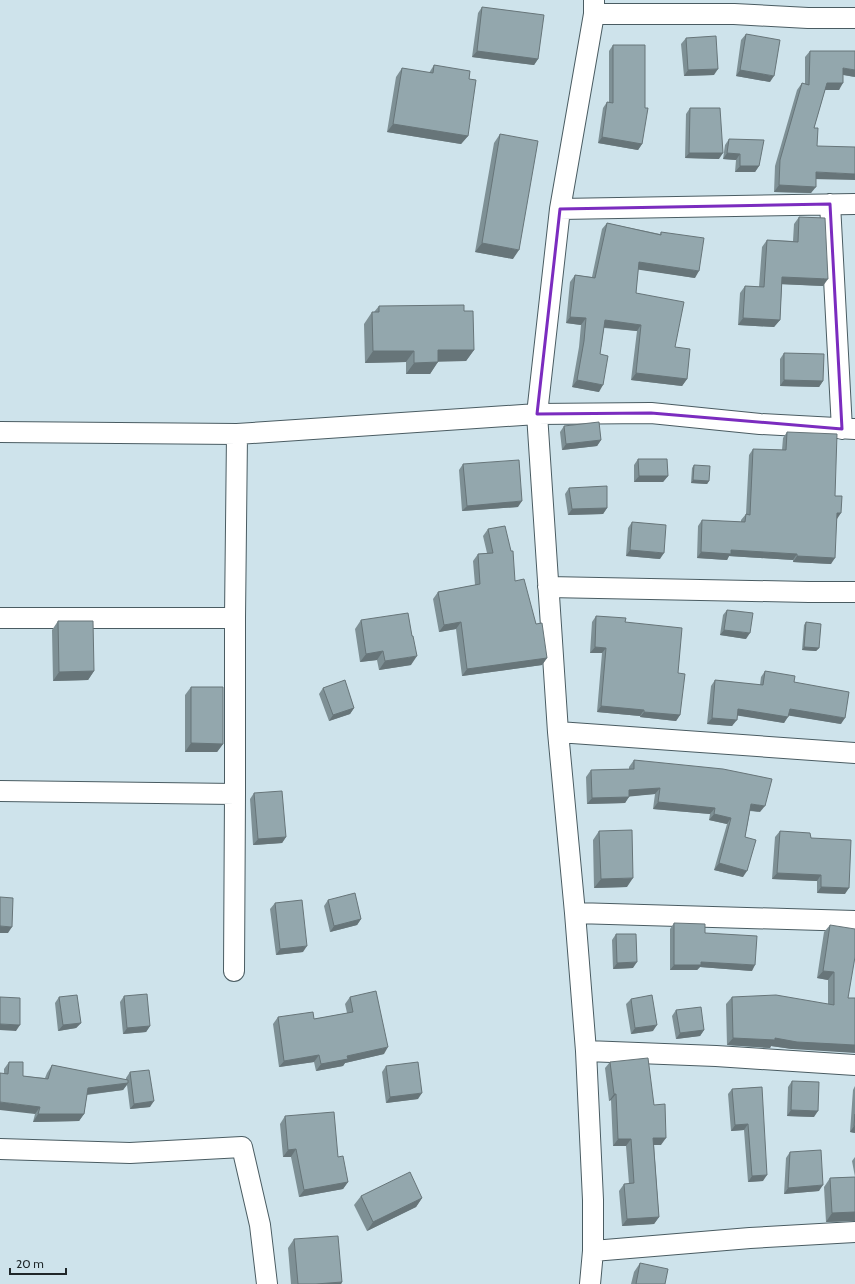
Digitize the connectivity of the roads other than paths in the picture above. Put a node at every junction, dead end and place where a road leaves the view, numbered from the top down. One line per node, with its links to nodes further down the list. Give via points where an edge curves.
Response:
1 (594, 7): 2 (street); 6 (street)
2 (735, 7): 3 (street, via 808,18)
3 (855, 18)
4 (830, 204): 5 (street); 6 (street); 8 (street)
5 (855, 204)
6 (560, 209): 7 (street)
7 (537, 414): 8 (street, via 651,413 760,424); 10 (street); 11 (street)
8 (848, 429)
9 (0, 432): 10 (street)
10 (237, 434): 14 (street)
11 (548, 587): 12 (street); 15 (street)
12 (855, 592)
13 (0, 618): 14 (street)
14 (235, 618): 18 (street)
15 (558, 732): 16 (street); 19 (street)
16 (855, 753)
17 (0, 791): 18 (street)
18 (235, 794): 21 (street)
19 (575, 913): 20 (street); 22 (street)
20 (855, 921)
21 (234, 970)
22 (586, 1051): 23 (street); 26 (street)
23 (855, 1065)
24 (0, 1149): 27 (street, via 130,1153 242,1147 260,1225)
25 (855, 1232): 26 (street)
26 (593, 1251): 28 (street)
27 (267, 1284)
28 (590, 1284)

